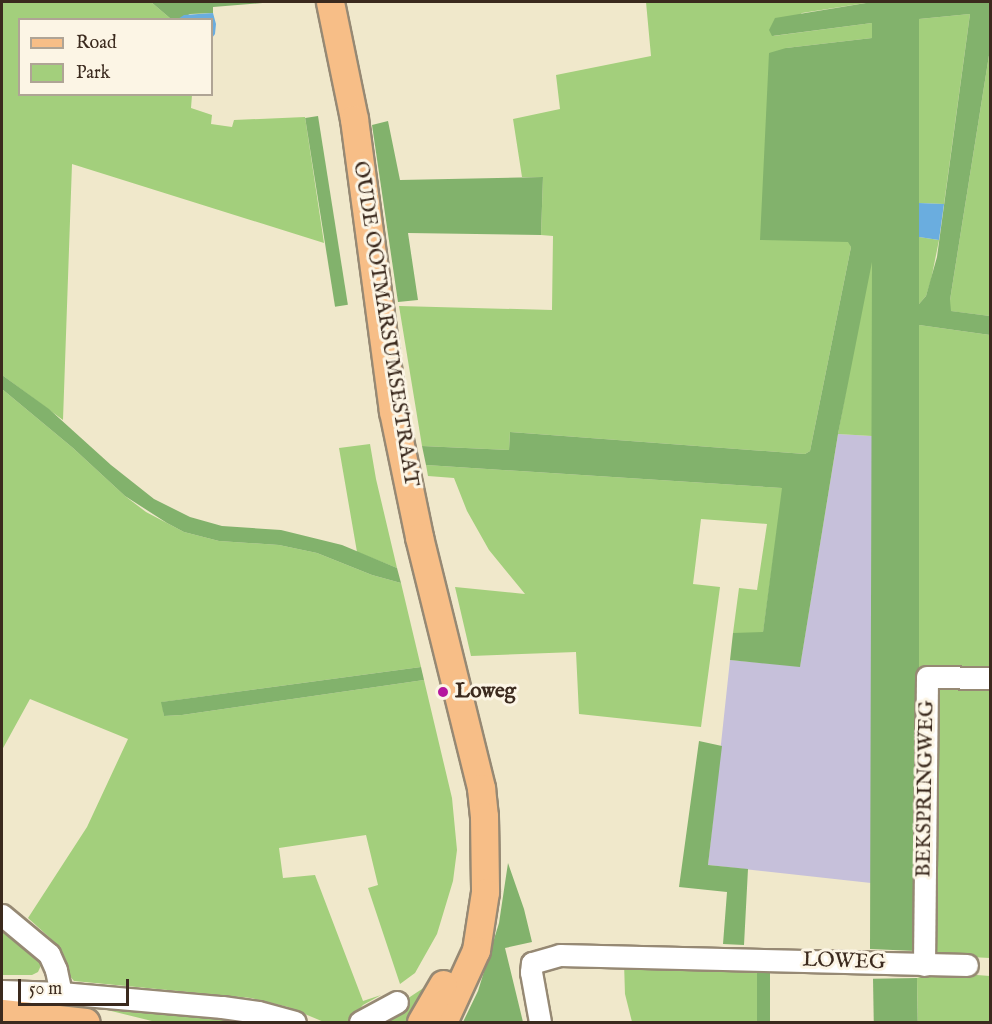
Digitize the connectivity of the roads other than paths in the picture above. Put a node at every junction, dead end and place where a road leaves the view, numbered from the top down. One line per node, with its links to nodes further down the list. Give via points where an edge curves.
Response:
1 (330, 2): 4 (main road, OUDE OOTMARSUMSESTRAAT, via 354,119 393,411 419,537 481,788 486,850)
2 (990, 678): 5 (street, BEKSPRINGWEG, via 927,677)
3 (2, 915): 8 (street, via 49,954)
4 (480, 916): 14 (main road, OUDE OOTMARSUMSESTRAAT); 15 (main road, OUDE OOTMARSUMSESTRAAT, via 476,950)
5 (924, 965): 6 (street, LOWEG); 16 (street, LOWEG, via 560,955 532,963)
6 (967, 965)
7 (2, 992): 8 (street)
8 (61, 993): 12 (street, via 222,1007)
9 (397, 1002): 13 (street)
10 (2, 1013): 11 (main road)
11 (86, 1023)
12 (295, 1023)
13 (360, 1023)
14 (421, 1023)
15 (443, 1023)
16 (540, 1023)

